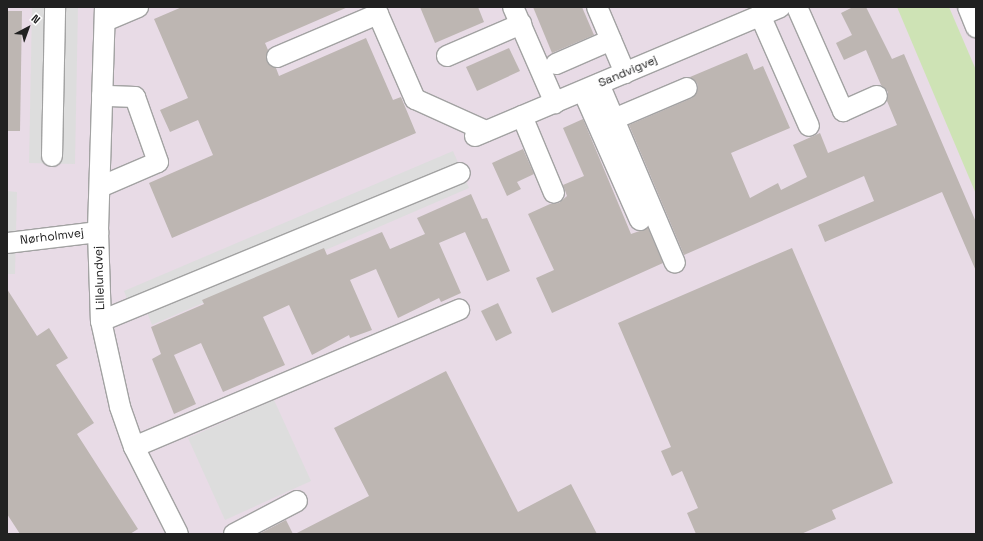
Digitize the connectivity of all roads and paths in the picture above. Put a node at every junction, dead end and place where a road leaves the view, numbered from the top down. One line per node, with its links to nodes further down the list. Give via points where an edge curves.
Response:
1 (55, 7): 24 (street)
2 (138, 7): 7 (street)
3 (597, 7): 11 (street)
4 (780, 7): 8 (street, Sandvigvej)
5 (797, 7): 19 (street, via 843,111)
6 (968, 7): 10 (street)
7 (105, 14): 18 (street, Lillelundvej)
8 (760, 15): 15 (street, Sandvigvej); 23 (street)
9 (517, 16): 12 (street); 20 (street)
10 (976, 27)
11 (611, 40): 14 (street); 15 (street)
12 (447, 56)
13 (277, 57): 21 (street, Sandvigvej, via 378,14 415,99 481,134)
14 (556, 64)
15 (625, 73): 16 (street, Sandvigvej)
16 (591, 87): 20 (street, Sandvigvej); 22 (street); 28 (street)
17 (687, 88): 22 (street)
18 (102, 96): 26 (street, Lillelundvej); 26 (street, via 135,97 158,162)
19 (877, 96)
20 (555, 103): 21 (street, Sandvigvej)
21 (522, 116): 27 (street)
22 (614, 119): 31 (street)
23 (809, 126)
24 (52, 156)
25 (460, 173): 33 (street)
26 (100, 187): 29 (street, Lillelundvej)
27 (554, 193)
28 (640, 220)
29 (98, 232): 30 (street, Nørholmvej); 33 (street, Lillelundvej)
30 (7, 243)
31 (675, 263)
32 (459, 310): 34 (street)
33 (101, 322): 34 (street, Lillelundvej, via 120,407)
34 (134, 447): 36 (street, Lillelundvej)
35 (297, 502): 37 (street)
36 (178, 534)
37 (234, 534)

